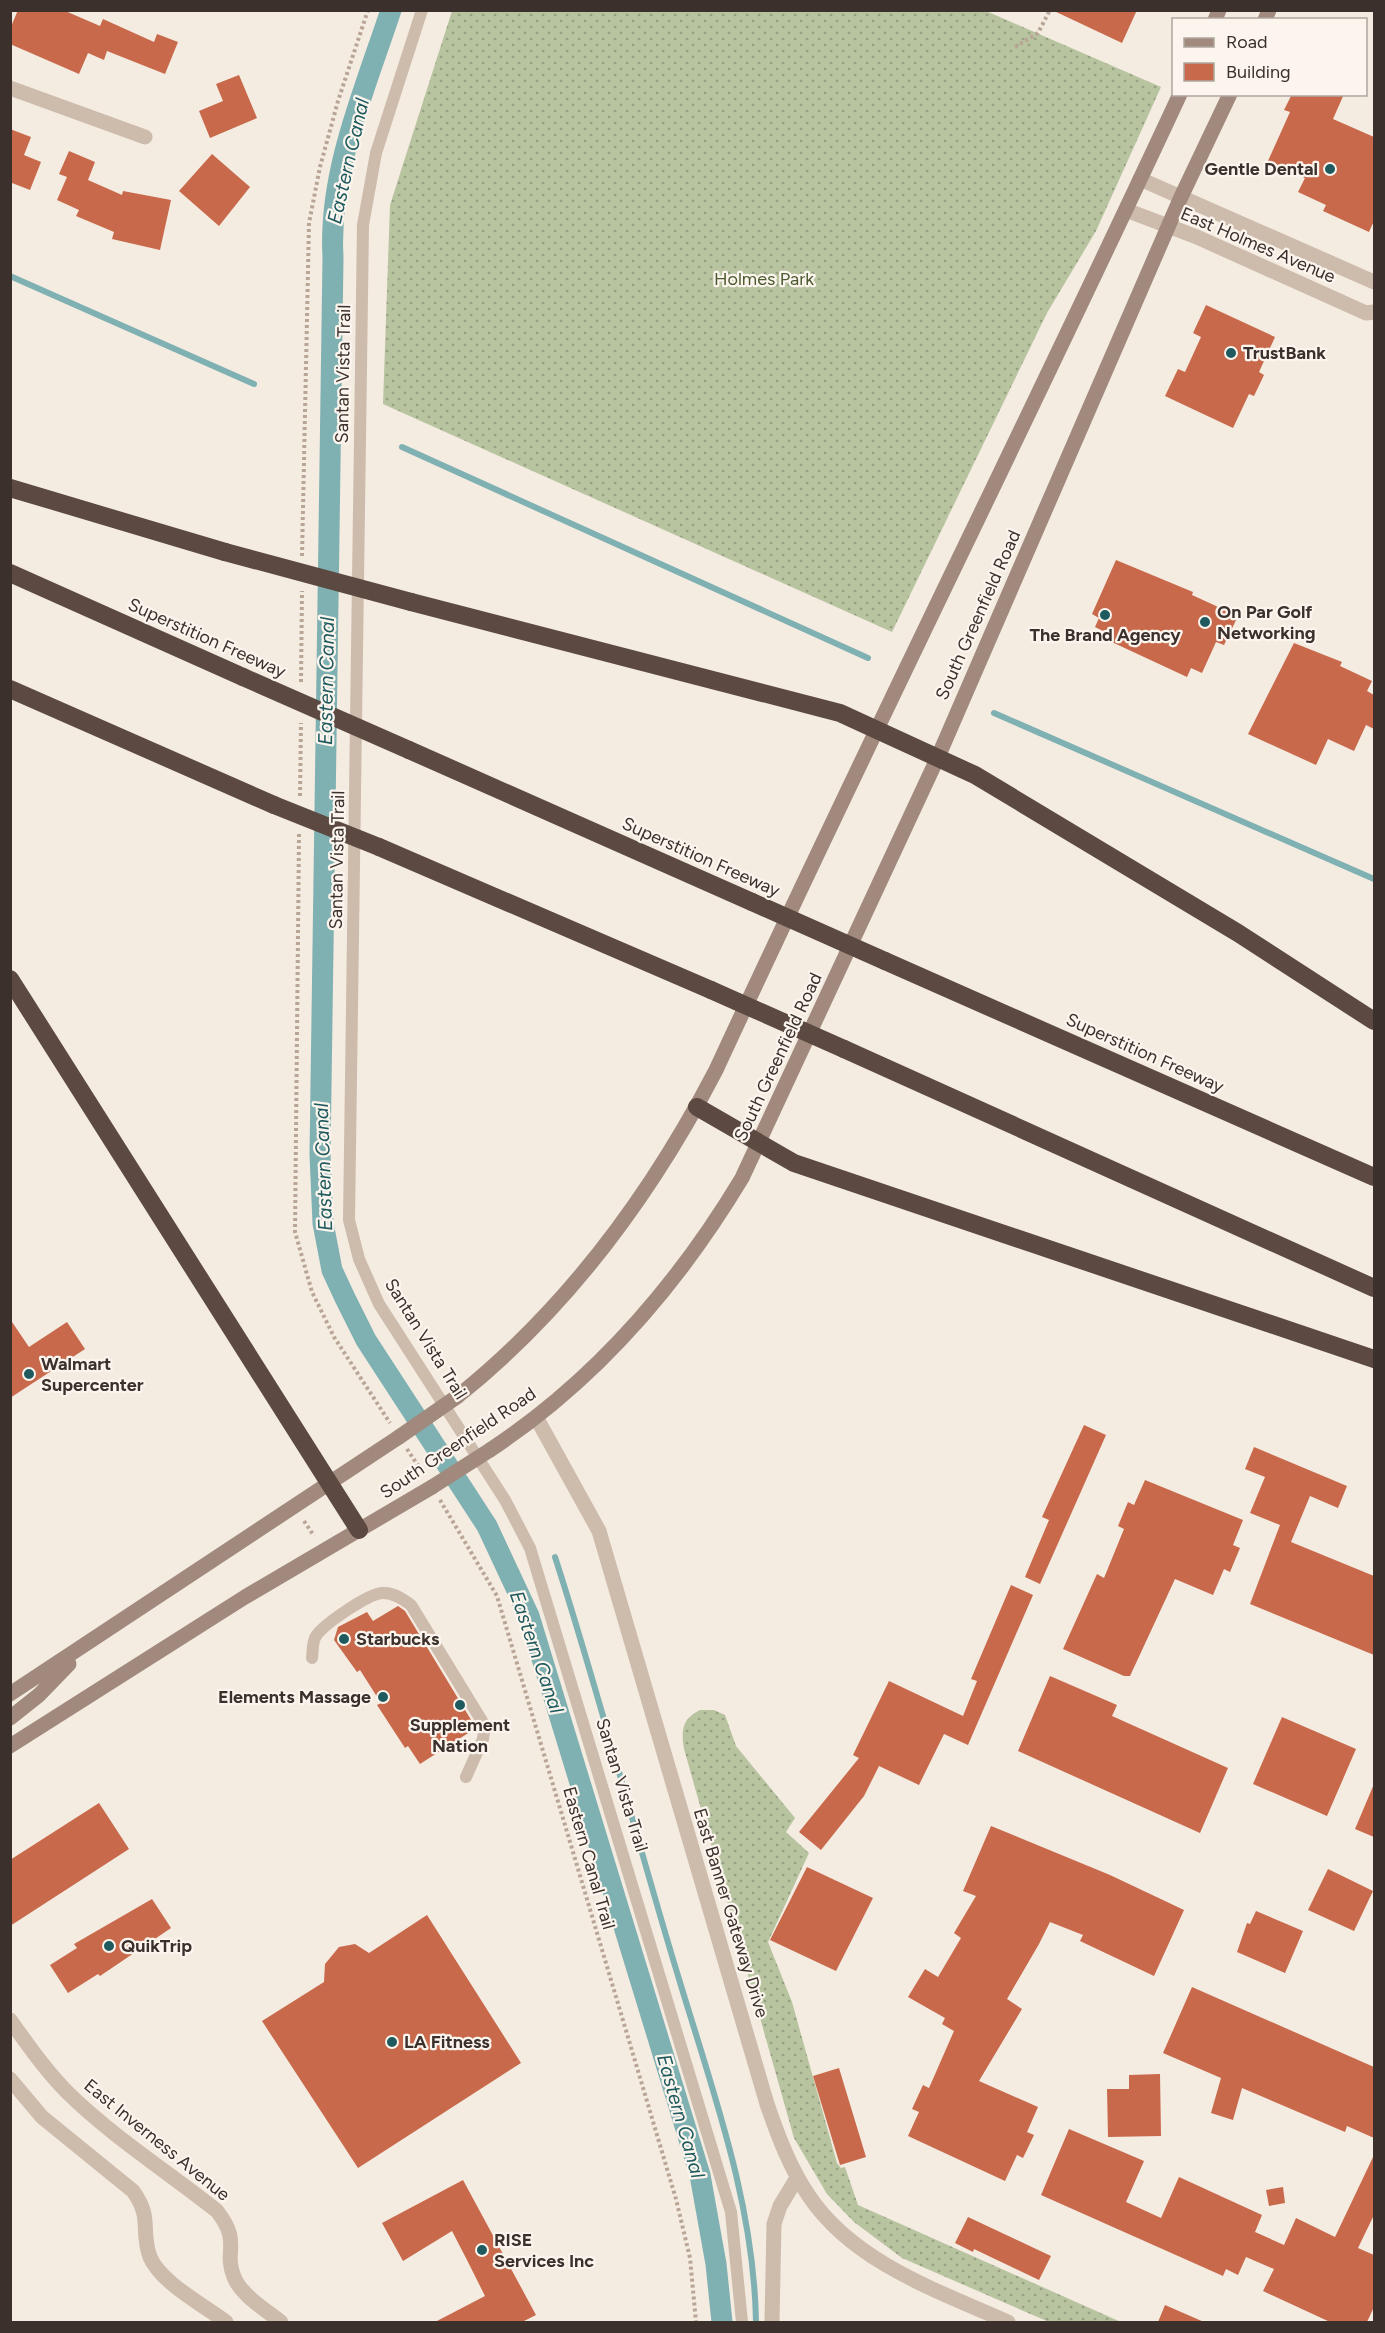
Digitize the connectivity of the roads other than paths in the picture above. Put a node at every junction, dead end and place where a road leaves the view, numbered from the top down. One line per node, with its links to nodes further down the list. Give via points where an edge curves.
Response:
1 (422, 10): 38 (lane, Santan Vista Trail, via 376,153 363,225 349,1220 359,1259 379,1304 505,1500 530,1548 731,2212)
2 (10, 88): 5 (street)
3 (1179, 96): 6 (main road, South Greenfield Road)
4 (1229, 96): 7 (main road, South Greenfield Road)
5 (145, 137)
6 (1140, 179): 7 (street, East Holmes Avenue); 8 (main road, South Greenfield Road)
7 (1181, 197): 9 (main road, South Greenfield Road); 10 (street, East Holmes Avenue)
8 (1126, 210): 9 (street, East Holmes Avenue); 15 (main road, South Greenfield Road)
9 (1168, 228): 11 (street, East Holmes Avenue, via 1197,237 1366,313); 16 (main road, South Greenfield Road)
10 (1374, 282)
11 (1374, 312)
12 (10, 488): 15 (highway, bridge, via 225,552 840,713)
13 (10, 573): 21 (highway, Superstition Freeway, bridge)
14 (10, 689): 22 (highway, bridge, via 711,990)
15 (876, 728): 16 (highway); 19 (main road, South Greenfield Road)
16 (938, 757): 18 (highway, via 975,775 1238,933); 20 (main road, South Greenfield Road)
17 (10, 979): 25 (highway)
18 (1374, 1021)
19 (697, 1107): 20 (highway); 25 (main road, South Greenfield Road, bridge, via 656,1177 562,1300 458,1396)
20 (760, 1144): 23 (highway, via 794,1163); 24 (main road, South Greenfield Road, via 711,1230 643,1318 591,1371)
21 (1374, 1177)
22 (1374, 1288)
23 (1374, 1359)
24 (536, 1417): 26 (main road, South Greenfield Road, bridge, via 490,1450); 35 (street, East Banner Gateway Drive, via 599,1532 767,2104)
25 (330, 1484): 26 (highway); 27 (main road, South Greenfield Road)
26 (359, 1530): 31 (main road, South Greenfield Road, via 245,1597)
27 (85, 1646): 29 (main road, South Greenfield Road); 30 (main road, via 39,1695)
28 (312, 1658): 32 (lane, via 315,1637 324,1627 370,1597 387,1593 411,1605 485,1726)
29 (10, 1694)
30 (10, 1718)
31 (10, 1746)
32 (466, 1778)
33 (10, 2020): 37 (street, East Inverness Avenue, via 76,2100 217,2211 232,2236 234,2278)
34 (10, 2079): 36 (street, via 42,2117 133,2191 144,2206 146,2242 159,2271)
35 (797, 2178): 39 (street, via 774,2224); 40 (street, East Banner Gateway Drive, via 824,2215 870,2255 924,2285)
36 (226, 2322)
37 (281, 2322)
38 (742, 2322)
39 (772, 2322)
40 (1008, 2322)

